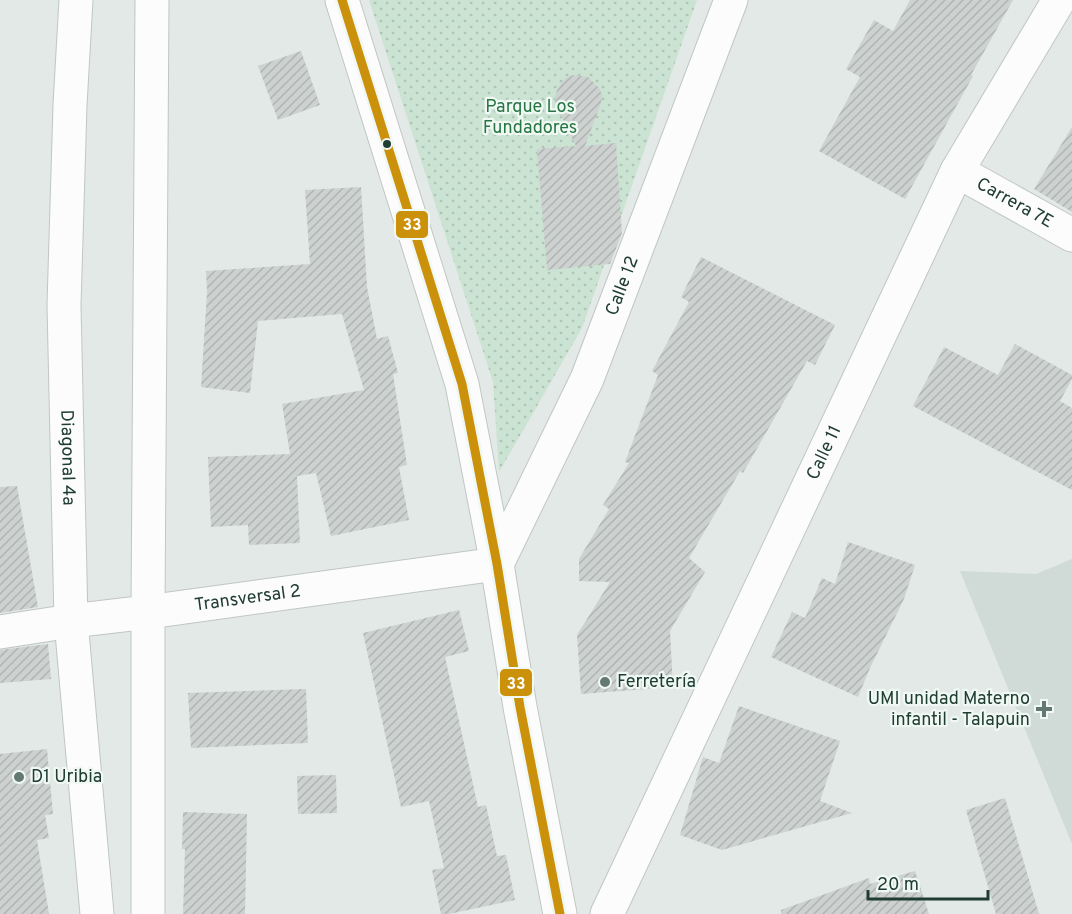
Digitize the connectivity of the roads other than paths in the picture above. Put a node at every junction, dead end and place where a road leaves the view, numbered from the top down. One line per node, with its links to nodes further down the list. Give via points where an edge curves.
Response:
1 (76, 0): 10 (street, Diagonal 4a, via 64,306)
2 (152, 0): 9 (street)
3 (342, 0): 8 (street, via 462,384)
4 (731, 0): 8 (street, Calle 12, via 587,379)
5 (1059, 0): 6 (street, Calle 11)
6 (957, 171): 7 (street, Carrera 7E); 15 (street, Calle 11)
7 (1072, 235)
8 (496, 564): 9 (street, Transversal 2); 14 (street)
9 (148, 612): 10 (street, Transversal 2); 13 (street)
10 (71, 621): 11 (street, Transversal 2); 12 (street, Diagonal 4a)
11 (0, 632)
12 (97, 914)
13 (148, 914)
14 (560, 914)
15 (607, 914)

